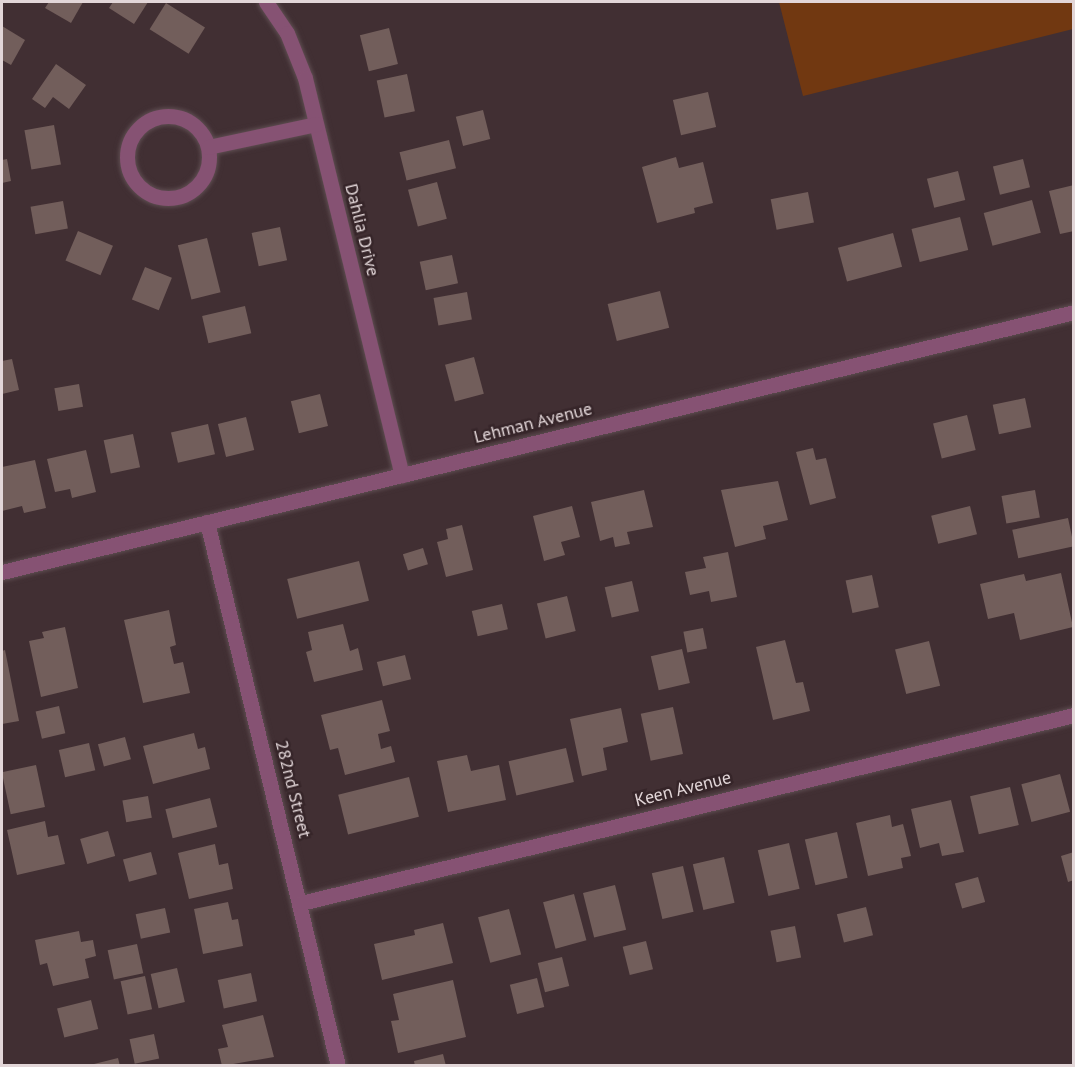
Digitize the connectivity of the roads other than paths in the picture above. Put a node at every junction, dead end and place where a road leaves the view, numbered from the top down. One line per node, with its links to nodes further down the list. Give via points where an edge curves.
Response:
1 (266, 2): 2 (street, Dahlia Drive, via 298,57)
2 (316, 124): 3 (street); 5 (street, Dahlia Drive)
3 (208, 147): 3 (street, via 209,164 204,178 179,197 160,198 142,189 128,165 132,137 156,118 188,121)
4 (1074, 312): 5 (street, Lehman Avenue)
5 (402, 475): 6 (street, Lehman Avenue)
6 (207, 522): 7 (street, Lehman Avenue); 9 (street, 282nd Street)
7 (2, 572)
8 (1074, 715): 9 (street, Keen Avenue)
9 (301, 903): 10 (street, 282nd Street)
10 (338, 1065)

